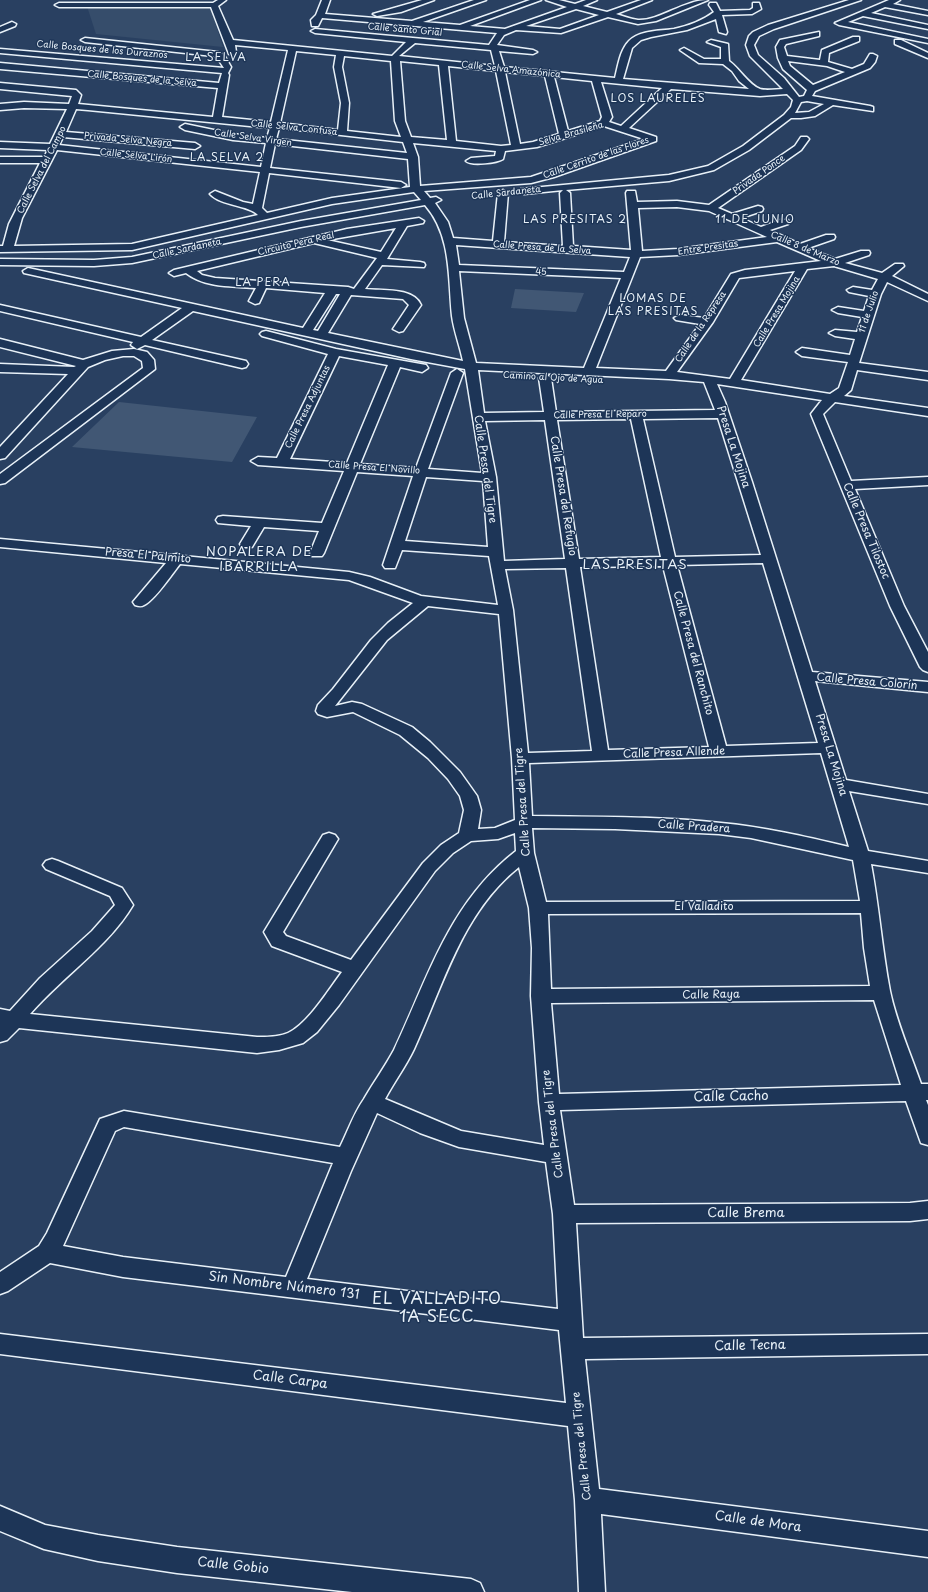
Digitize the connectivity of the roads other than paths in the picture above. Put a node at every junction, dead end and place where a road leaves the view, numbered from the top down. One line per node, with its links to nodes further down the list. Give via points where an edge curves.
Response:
1 (222, 0): 16 (street)
2 (326, 0): 24 (street)
3 (430, 0): 25 (street)
4 (482, 0): 32 (street)
5 (537, 0): 29 (street)
6 (550, 0): 19 (street)
7 (593, 0): 19 (street)
8 (648, 0): 23 (street)
9 (704, 0): 26 (street, via 647,21)
10 (710, 0): 20 (street)
11 (857, 0): 79 (street, via 770,27 752,38 750,45 754,56)
12 (896, 0): 15 (street)
13 (180, 2): 14 (street); 16 (street)
14 (59, 4)
15 (885, 4): 21 (street); 22 (street)
16 (214, 5): 49 (street)
17 (384, 5): 25 (street)
18 (756, 5): 20 (street, via 757,9 747,13)
19 (574, 6): 23 (street); 36 (street)
20 (718, 13): 39 (street); 42 (street, via 713,18 679,30)
21 (928, 13)
22 (864, 14): 31 (street); 34 (street)
23 (607, 15): 26 (street); 27 (street)
24 (320, 16): 25 (street, via 368,20); 46 (street, via 315,20)
25 (378, 18): 32 (street); 43 (street)
26 (624, 19): 30 (street)
27 (594, 20): 30 (street); 36 (street, via 556,31)
28 (0, 21): 37 (street, via 12,24)
29 (472, 23): 35 (street); 38 (street)
30 (614, 23): 42 (street, via 645,27 650,31)
31 (839, 23): 33 (street); 41 (street)
32 (409, 24): 35 (street)
33 (828, 26)
34 (928, 27)
35 (455, 28): 38 (street)
36 (513, 28): 38 (street)
37 (0, 30)
38 (503, 32): 53 (street)
39 (723, 32)
40 (816, 34): 63 (street, via 783,42 780,47)
41 (890, 34): 48 (street); 55 (street, via 890,38)
42 (648, 35): 74 (street, via 628,48)
43 (367, 36): 46 (street, Calle Santo Grial); 47 (street, Calle Santo Grial)
44 (856, 39): 67 (street, via 825,52)
45 (85, 40): 51 (street)
46 (311, 40): 52 (street, Calle Selva Amazónica); 57 (street, Calle Selva Amazónica)
47 (412, 41): 53 (street, Calle Santo Grial); 62 (street)
48 (928, 41)
49 (230, 42): 52 (street, Calle Selva Amazónica); 70 (street, via 232,62)
50 (711, 42): 66 (street, via 725,46)
51 (140, 47): 64 (street); 70 (street, via 215,54 222,56)
52 (292, 48): 90 (street)
53 (493, 48): 58 (street, Calle Santo Grial); 69 (street)
54 (684, 50): 66 (street, via 702,61)
55 (915, 50): 59 (street); 61 (street)
56 (0, 52): 64 (street, Calle Bosques de los Duraznos)
57 (341, 52): 62 (street, Calle Selva Amazónica); 93 (street, via 338,67 345,103)
58 (533, 52)
59 (898, 52)
60 (873, 56): 71 (street, via 872,62 867,66)
61 (928, 56)
62 (395, 58): 65 (street, Calle Selva Amazónica); 98 (street, via 400,121)
63 (782, 58): 67 (street); 78 (street, via 788,70)
64 (109, 61): 70 (street, Calle Bosques de los Duraznos)
65 (443, 62): 69 (street, Calle Selva Amazónica); 100 (street)
66 (725, 62): 80 (street, via 735,69 742,79)
67 (824, 63): 71 (street)
68 (0, 66): 76 (street, Calle Bosques de la Selva)
69 (500, 68): 72 (street, Calle Selva Amazónica); 104 (street)
70 (226, 69): 76 (street)
71 (852, 72): 78 (street)
72 (550, 74): 73 (street, Calle Selva Amazónica); 95 (street)
73 (596, 79): 74 (street, Calle Selva Amazónica); 89 (street, via 607,118)
74 (618, 81): 77 (street, Calle Selva Amazónica)
75 (0, 86): 84 (street, Calle Selva del Campo, via 73,92 76,96)
76 (223, 86): 88 (street)
77 (669, 86): 80 (street, Calle Selva Amazónica); 92 (street)
78 (812, 89): 81 (street)
79 (791, 91): 80 (street, Calle Selva Amazónica); 82 (street)
80 (763, 93)
81 (807, 98): 82 (street); 83 (street)
82 (796, 103): 83 (street); 87 (street, Calle Sardaneta)
83 (829, 104): 86 (street); 87 (street, via 805,116)
84 (73, 106): 85 (street, Calle Selva Confusa); 88 (street, Calle Selva Confusa); 94 (street, Calle Selva del Campo, via 73,116)
85 (0, 107)
86 (870, 109)
87 (788, 114): 129 (street, Calle Sardaneta, via 736,155 695,173 655,180 506,193)
88 (217, 120): 90 (street, Calle Selva Confusa)
89 (604, 123): 92 (street, Selva Brasileña); 95 (street, Selva Brasileña)
90 (275, 125): 93 (street, Calle Selva Confusa); 99 (street)
91 (179, 127): 99 (street, Calle Selva Virgen)
92 (623, 129): 96 (street, Selva Brasileña)
93 (342, 133): 98 (street, Calle Selva Confusa)
94 (61, 134): 102 (street, Privada Selva Negra); 103 (street, Calle Selva del Campo)
95 (564, 136): 104 (street, Selva Brasileña)
96 (649, 137): 112 (street, Calle Cerrito de las Flores, via 653,139 651,141 542,178)
97 (804, 139): 117 (street, Privada Ponce, via 798,148)
98 (407, 140): 100 (street, Calle Selva Confusa); 106 (street)
99 (271, 141): 106 (street, Calle Selva Virgen); 110 (street)
100 (452, 143): 105 (street, Calle Selva Confusa)
101 (0, 145): 103 (street, Calle Selva Lirón)
102 (195, 146)
103 (53, 147): 108 (street, Calle Selva del Campo); 110 (street, Calle Selva Lirón)
104 (516, 148): 105 (street, Calle Selva Confusa)
105 (501, 149): 109 (street, via 500,157 494,160)
106 (413, 157): 112 (street)
107 (0, 160): 108 (street)
108 (45, 160): 130 (street, Calle Selva del Campo)
109 (471, 161)
110 (264, 169): 112 (street, Calle Selva Lirón); 119 (street)
111 (631, 191): 116 (street)
112 (421, 193): 115 (street, Calle Sardaneta); 119 (street, via 332,201); 128 (street, Calle Presa del Tigre, via 443,222); 136 (street, Calle Sardaneta, via 301,224 132,260 94,263)
113 (215, 194): 119 (street)
114 (565, 194): 132 (street)
115 (443, 199)
116 (633, 205): 117 (street, Calle 8 de Marzo, via 677,204); 134 (street)
117 (711, 208): 120 (street, Calle 8 de Marzo)
118 (758, 209): 120 (street)
119 (260, 212): 130 (street, via 132,247)
120 (732, 217): 124 (street, Calle 8 de Marzo)
121 (419, 221): 123 (street, Circuito Pera Real)
122 (784, 222): 124 (street)
123 (403, 224): 127 (street, Circuito Pera Real, via 347,232); 135 (street)
124 (761, 230): 126 (street, Calle 8 de Marzo)
125 (830, 237): 131 (street)
126 (780, 238): 131 (street, Calle 8 de Marzo); 134 (street, Entre Presitas, via 678,252)
127 (314, 240): 135 (street); 143 (street, Circuito Pera Real)
128 (449, 241): 129 (street, Calle Presa de la Selva); 141 (street, Calle Presa del Tigre)
129 (498, 245): 132 (street, Calle Presa de la Selva)
130 (6, 247)
131 (800, 247): 137 (street, Calle 8 de Marzo)
132 (568, 250): 134 (street, Calle Presa de la Selva)
133 (865, 253): 137 (street)
134 (636, 254): 145 (street)
135 (381, 259): 138 (street); 150 (street)
136 (0, 262)
137 (834, 263): 140 (street, Calle Presa Mojina); 146 (street, Calle 8 de Marzo)
138 (420, 266)
139 (899, 266): 146 (street, 11 de Julio)
140 (803, 267): 159 (street, Calle de la Represa, via 738,274 732,279); 182 (street, Calle Presa Mojina)
141 (455, 268): 145 (street, 45); 177 (street, Calle Presa del Tigre, via 458,318)
142 (0, 269): 156 (street, via 30,271)
143 (189, 270): 144 (street, Circuito Pera Real); 147 (street, via 206,279)
144 (174, 273)
145 (627, 275): 178 (street)
146 (884, 277): 151 (street, 11 de Julio); 152 (street, Calle 8 de Marzo)
147 (262, 284): 148 (street); 153 (street)
148 (333, 289): 150 (street); 161 (street)
149 (853, 290): 151 (street)
150 (353, 291): 160 (street, via 406,296 415,302); 163 (street)
151 (875, 294): 157 (street, 11 de Julio)
152 (928, 298)
153 (255, 301)
154 (0, 308): 165 (street)
155 (838, 310): 157 (street)
156 (193, 311): 161 (street, via 205,309); 165 (street, Camino al Ojo de Agua, via 181,314); 167 (street); 168 (street, Camino al Ojo de Agua)
157 (869, 315): 164 (street, 11 de Julio)
158 (680, 318): 159 (street)
159 (707, 322): 179 (street, Calle de la Represa)
160 (399, 328)
161 (306, 332): 163 (street)
162 (835, 332): 164 (street)
163 (321, 335): 177 (street)
164 (860, 336): 172 (street, 11 de Julio)
165 (142, 340): 167 (street); 170 (street)
166 (0, 343): 175 (street)
167 (158, 344): 171 (street); 173 (street)
168 (335, 352): 174 (street, Camino al Ojo de Agua); 193 (street, Calle Presa Adjuntas)
169 (802, 352): 172 (street)
170 (128, 353): 171 (street); 175 (street, via 113,353 93,358)
171 (144, 355): 197 (street, via 150,363 149,369)
172 (854, 363): 180 (street); 184 (street, 11 de Julio, via 845,390)
173 (242, 364)
174 (395, 364): 177 (street, Camino al Ojo de Agua); 194 (street)
175 (81, 367): 176 (street); 191 (street)
176 (1, 369)
177 (467, 371): 178 (street, Camino al Ojo de Agua); 181 (street, Camino al Ojo de Agua); 189 (street, Calle Presa del Tigre); 195 (street)
178 (589, 371): 179 (street, Camino al Ojo de Agua)
179 (669, 375): 183 (street, Camino al Ojo de Agua)
180 (928, 376)
181 (545, 378): 183 (street, Camino al Ojo de Agua); 188 (street, Calle Presa del Refugio)
182 (734, 382): 183 (street, Camino al Ojo de Agua); 184 (street, Camino al Ojo de Agua)
183 (711, 384): 184 (street, Camino al Ojo de Agua); 187 (street, Presa La Mojina)
184 (828, 402): 185 (street, Camino al Ojo de Agua); 190 (street, Camino al Ojo de Agua); 199 (street, Calle Presa Tilostoc, via 817,414)
185 (928, 412)
186 (636, 414): 187 (street, Calle Presa El Reparo); 188 (street, Calle Presa El Reparo); 210 (street, Calle Presa del Ranchito)
187 (722, 414): 209 (street, Presa La Mojina)
188 (550, 416): 189 (street, Calle Presa El Reparo); 211 (street, Calle Presa del Refugio)
189 (478, 417): 196 (street, Calle Presa del Tigre)
190 (928, 424)
191 (0, 455)
192 (258, 461): 193 (street, Calle Presa El Novillo)
193 (282, 462): 194 (street, Calle Presa El Novillo)
194 (352, 467): 195 (street, Calle Presa El Novillo); 202 (street)
195 (421, 471): 196 (street, Calle Presa El Novillo); 205 (street)
196 (489, 477): 208 (street, Calle Presa del Tigre)
197 (0, 480)
198 (928, 481): 199 (street)
199 (846, 486): 216 (street, Calle Presa Tilostoc, via 897,606)
200 (223, 520): 201 (street)
201 (260, 522): 202 (street); 204 (street)
202 (327, 527): 206 (street)
203 (0, 543): 207 (street, Presa El Palmito)
204 (247, 544)
205 (398, 545): 208 (street); 212 (street)
206 (317, 553)
207 (177, 558): 213 (street, Presa El Palmito, via 361,578); 214 (street)
208 (496, 559): 211 (street); 215 (street, Calle Presa del Tigre)
209 (768, 559): 210 (street); 217 (street, Presa La Mojina)
210 (669, 561): 211 (street); 220 (street, Calle Presa del Ranchito)
211 (574, 563): 221 (street, Calle Presa del Refugio)
212 (390, 565)
213 (425, 601): 215 (street, Presa El Palmito); 226 (street, via 406,614 375,644 339,695 324,708 324,711 331,713 348,706 356,707 406,732 442,762 458,781 472,807 472,822)
214 (140, 602)
215 (506, 610): 222 (street, Calle Presa del Tigre)
216 (928, 667)
217 (806, 676): 218 (street, Calle Presa Colorín); 219 (street, Presa La Mojina)
218 (928, 687)
219 (828, 748): 220 (street, Calle Presa Allende); 223 (street, Presa La Mojina)
220 (719, 752): 221 (street, Calle Presa Allende)
221 (601, 756): 222 (street, Calle Presa Allende)
222 (520, 758): 225 (street, Calle Presa del Tigre)
223 (839, 784): 224 (street); 229 (street, Presa La Mojina)
224 (928, 799)
225 (525, 822): 226 (street, via 498,833); 228 (street, Calle Presa del Tigre); 229 (street, Calle Pradera, via 719,828 782,838)
226 (467, 836): 234 (street, via 447,849 429,867)
227 (329, 839): 234 (street, via 273,932 279,941)
228 (525, 853): 233 (street, Calle Presa del Tigre); 240 (street, via 498,874 469,911 430,987 403,1052)
229 (861, 856): 231 (street, Calle Pradera); 232 (street, Presa La Mojina)
230 (52, 865): 237 (street, via 116,892 124,904 103,930)
231 (928, 867)
232 (870, 907): 233 (street, El Valladito); 235 (street, Presa La Mojina, via 873,948)
233 (538, 908): 236 (street, Calle Presa del Tigre, via 541,948)
234 (354, 969): 237 (street, via 310,1027 296,1038 279,1043 257,1045)
235 (882, 993): 236 (street, Calle Raya); 239 (street, Presa La Mojina)
236 (540, 996): 241 (street, Calle Presa del Tigre)
237 (8, 1018): 238 (street)
238 (0, 1035)
239 (921, 1092): 241 (street, Calle Cacho); 242 (street, Presa La Mojina)
240 (372, 1102): 243 (street, via 459,1139); 244 (street)
241 (548, 1102): 243 (street, Calle Presa del Tigre)
242 (928, 1137)
243 (556, 1155): 246 (street, Calle Presa del Tigre)
244 (346, 1157): 247 (street, via 124,1119 107,1126); 249 (street)
245 (928, 1210): 246 (street, Calle Brema)
246 (564, 1214): 250 (street, Calle Presa del Tigre)
247 (47, 1253): 248 (street); 249 (street, Sin Nombre Número 131, via 123,1267)
248 (0, 1284)
249 (293, 1287): 250 (street, Sin Nombre Número 131)
250 (570, 1321): 253 (street, Calle Presa del Tigre)
251 (0, 1344): 254 (street, Calle Carpa)
252 (928, 1344): 253 (street, Calle Tecna)
253 (572, 1349): 254 (street, Calle Presa del Tigre)
254 (579, 1416): 255 (street, Calle Presa del Tigre)
255 (588, 1500): 257 (street, Calle de Mora); 259 (street, Calle Presa del Tigre)
256 (0, 1518): 258 (street, Calle Gobio, via 44,1537 98,1548 177,1560)
257 (928, 1544)
258 (471, 1592)
259 (592, 1592)

